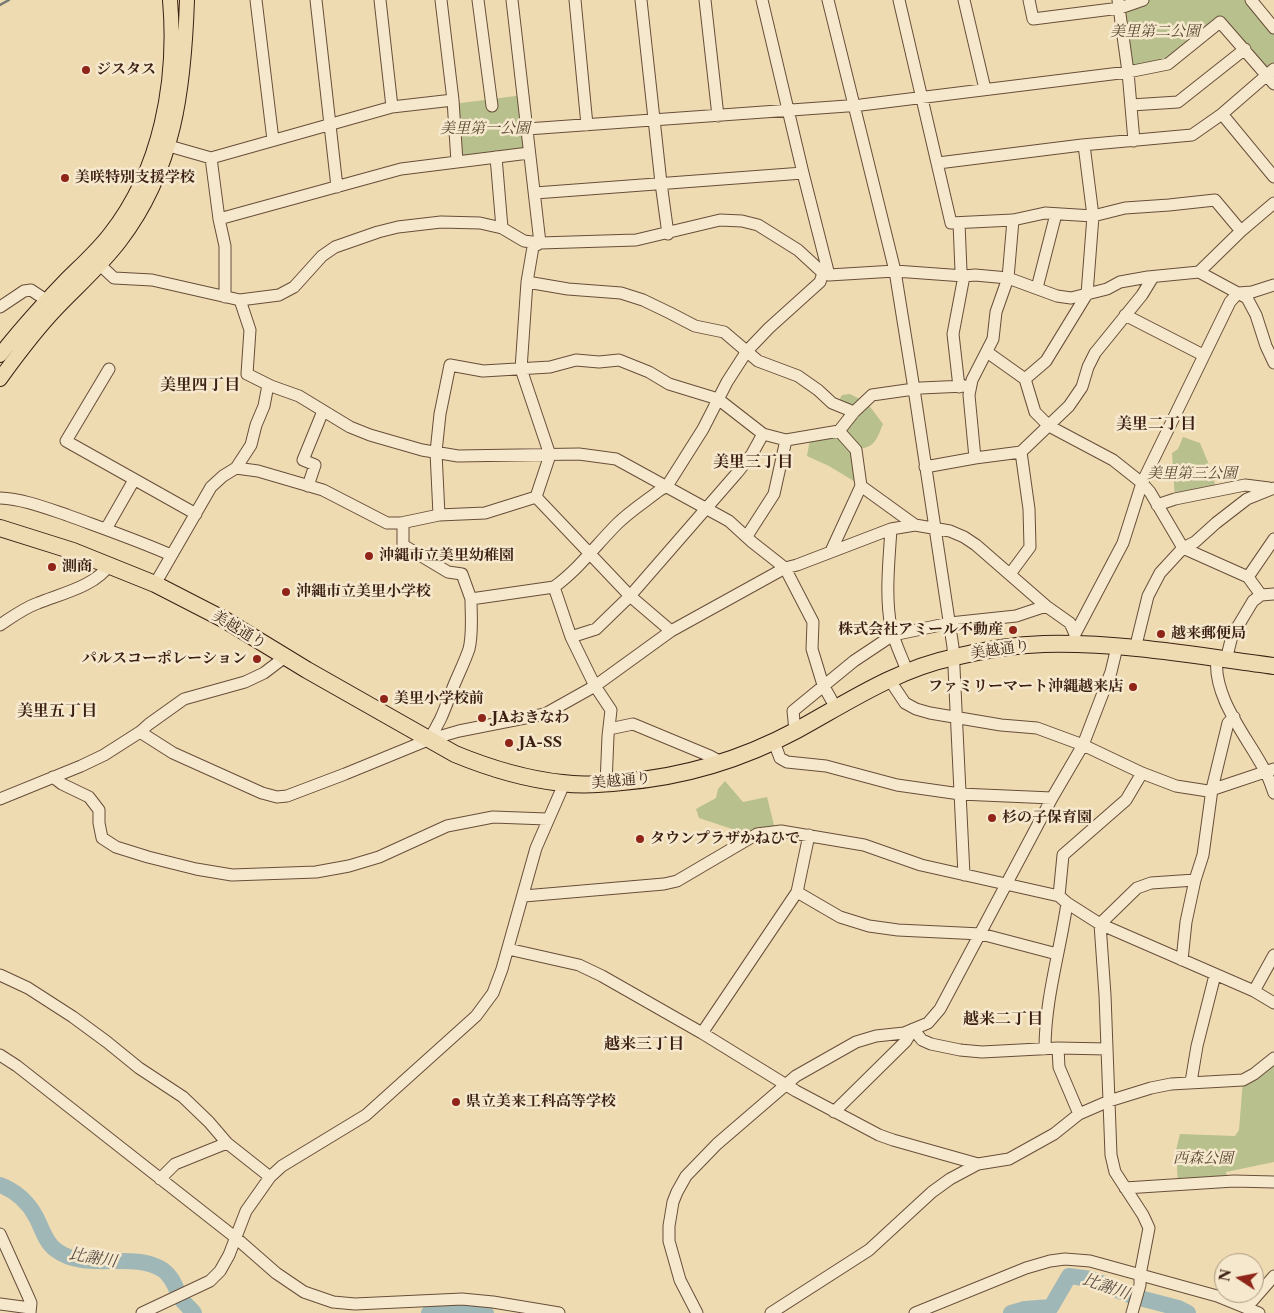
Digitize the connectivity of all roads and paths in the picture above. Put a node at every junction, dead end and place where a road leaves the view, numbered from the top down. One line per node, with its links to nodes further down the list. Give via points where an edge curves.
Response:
1 (170, 0): 75 (main road, via 173,29 171,76 145,174 131,204 110,235)
2 (186, 0): 41 (main road, via 182,78)
3 (256, 0): 38 (street)
4 (316, 0): 35 (street)
5 (380, 0): 30 (street)
6 (442, 0): 26 (street)
7 (478, 0): 28 (street)
8 (512, 0): 37 (street)
9 (575, 0): 36 (street)
10 (641, 0): 34 (street)
11 (705, 0): 33 (street)
12 (762, 0): 31 (street)
13 (828, 0): 27 (street)
14 (899, 0): 25 (street)
15 (964, 0): 24 (street)
16 (1029, 0): 19 (street, via 1033,19)
17 (1143, 0): 19 (street)
18 (1251, 0): 20 (street)
19 (1119, 4): 22 (street)
20 (1274, 28)
21 (1245, 49): 22 (street, via 1220,22 1168,64); 23 (street); 29 (street, via 1178,102)
22 (1128, 72): 24 (street); 29 (street)
23 (1272, 76): 32 (street)
24 (985, 89): 25 (street)
25 (922, 97): 27 (street); 46 (street)
26 (453, 100): 30 (street); 45 (street)
27 (854, 105): 31 (street); 63 (street)
28 (492, 106)
29 (1131, 106): 39 (street)
30 (392, 107): 35 (street)
31 (788, 110): 33 (street); 47 (street)
32 (1222, 114): 39 (street, via 1192,135); 48 (street)
33 (718, 116): 34 (street)
34 (654, 120): 36 (street); 49 (street)
35 (329, 124): 38 (street); 50 (street)
36 (587, 125): 37 (street)
37 (527, 129): 42 (street)
38 (273, 140): 44 (street)
39 (1134, 141): 40 (street)
40 (1084, 145): 46 (street); 54 (street)
41 (169, 146): 44 (street); 62 (main road, via 141,211)
42 (529, 153): 43 (street); 51 (street)
43 (496, 157): 45 (street); 58 (street)
44 (211, 158): 55 (street)
45 (457, 162): 50 (street, via 401,170)
46 (938, 163): 57 (street, via 951,223)
47 (803, 173): 49 (street); 65 (street)
48 (1274, 178)
49 (661, 183): 51 (street); 60 (street)
50 (337, 187): 55 (street)
51 (535, 193): 61 (street)
52 (1274, 203): 59 (street)
53 (1056, 214): 54 (street); 56 (street, via 1045,213); 71 (street)
54 (1093, 216): 59 (street, via 1125,208 1215,200); 73 (street)
55 (219, 219): 74 (street, via 225,246)
56 (1013, 220): 57 (street); 68 (street)
57 (959, 223): 66 (street, via 961,271)
58 (502, 228): 61 (street, via 524,241); 76 (street, via 480,222 441,222 378,232 336,247 322,256 294,287 279,295)
59 (1241, 231): 64 (street)
60 (668, 234): 61 (street, via 636,240); 65 (street, via 720,220 758,225 798,250)
61 (540, 243): 69 (street, via 533,247)
62 (100, 265): 74 (street, via 114,278 152,280); 86 (main road, via 23,347)
63 (895, 271): 65 (street); 66 (street); 91 (street)
64 (1199, 272): 67 (street); 72 (street)
65 (826, 274): 79 (street)
66 (964, 276): 68 (street); 90 (street, via 953,334)
67 (1153, 277): 73 (street, via 1120,282); 78 (street)
68 (1008, 278): 71 (street); 80 (street)
69 (527, 282): 79 (street, via 621,293 650,303 695,326 724,332); 85 (street)
70 (1274, 285): 72 (street)
71 (1037, 288): 73 (street, via 1072,298)
72 (1238, 293): 82 (street, via 1230,302); 83 (street, via 1247,298 1256,315)
73 (1086, 294): 87 (street, via 1046,361)
74 (225, 297): 76 (street)
75 (46, 300): 77 (street, via 30,290); 81 (main road)
76 (240, 300): 88 (street, via 250,330 247,374)
77 (0, 307)
78 (1125, 315): 82 (street); 96 (street, via 1094,353 1082,387 1069,406)
79 (747, 351): 92 (street); 94 (street, via 758,361 798,376 832,403)
80 (987, 352): 87 (street); 89 (street)
81 (0, 355)
82 (1203, 355): 108 (street)
83 (1274, 363)
84 (109, 369): 107 (street, via 66,442)
85 (521, 369): 92 (street, via 550,367 576,360 619,360 650,372 669,384); 101 (street, via 483,371 450,365); 103 (street)
86 (0, 379)
87 (1025, 379): 95 (street)
88 (268, 385): 93 (street, via 299,396); 106 (street, via 252,445)
89 (971, 385): 90 (street); 104 (street, via 969,395)
90 (959, 387): 91 (street)
91 (914, 389): 94 (street, via 872,395); 105 (street)
92 (718, 399): 98 (street); 110 (street)
93 (323, 411): 101 (street, via 370,435); 109 (street, via 303,460 315,466)
94 (854, 412): 97 (street)
95 (1035, 412): 96 (street); 99 (street)
96 (1049, 426): 99 (street); 108 (street, via 1113,460)
97 (839, 431): 100 (street); 111 (street, via 856,450)
98 (763, 434): 100 (street); 116 (street, via 752,454)
99 (1037, 437): 102 (street)
100 (786, 440): 125 (street, via 774,494)
101 (436, 452): 103 (street, via 458,456); 118 (street)
102 (1021, 452): 104 (street); 133 (street, via 1029,509 1030,547)
103 (550, 455): 110 (street, via 579,454 616,459); 113 (street)
104 (975, 458): 105 (street)
105 (925, 467): 121 (street)
106 (236, 468): 109 (street); 117 (street, via 211,487)
107 (134, 480): 117 (street); 123 (street)
108 (1142, 483): 115 (street); 147 (street, via 1123,543)
109 (308, 486): 119 (street, via 323,490 386,523)
110 (667, 486): 116 (street); 130 (street, via 618,523)
111 (861, 486): 120 (street); 128 (street, via 839,531)
112 (1272, 488): 115 (street, via 1245,484); 127 (street, via 1246,498 1195,542)
113 (536, 497): 118 (street, via 485,513); 130 (street)
114 (0, 498): 123 (street, via 44,507)
115 (1157, 505): 127 (street)
116 (706, 508): 125 (street, via 730,521); 139 (street)
117 (196, 514): 129 (street)
118 (439, 515): 119 (street)
119 (404, 523): 140 (street, via 402,545 448,572 462,574)
120 (916, 525): 121 (street); 124 (street)
121 (934, 527): 133 (street, via 964,537); 142 (street)
122 (0, 528): 131 (highway, 美越通り)
123 (106, 529): 129 (street)
124 (890, 530): 128 (street); 145 (street, via 889,610)
125 (747, 536): 132 (street)
126 (1274, 539): 134 (street)
127 (1183, 548): 134 (street); 149 (street, via 1160,573 1148,596)
128 (834, 550): 132 (street)
129 (171, 555): 135 (street)
130 (590, 555): 136 (street); 139 (street)
131 (109, 565): 135 (highway, 美越通り); 143 (street, via 104,573 81,586 32,606)
132 (785, 568): 144 (street); 156 (street, via 813,622 812,649)
133 (1010, 574): 141 (street)
134 (1248, 577): 138 (street)
135 (155, 584): 150 (highway, 美越通り, via 225,620)
136 (554, 587): 140 (street); 146 (street)
137 (1274, 594): 138 (street)
138 (1261, 595): 152 (street, via 1232,636)
139 (630, 596): 144 (street); 146 (street, via 596,629)
140 (471, 599): 164 (street, via 469,649 444,713)
141 (1046, 606): 142 (street, via 1016,616); 147 (street, via 1070,623)
142 (950, 623): 145 (street); 151 (street)
143 (0, 625)
144 (671, 632): 157 (street)
145 (893, 635): 154 (street); 156 (street)
146 (571, 637): 157 (street)
147 (1074, 639): 148 (highway, 美越通り); 151 (highway, 美越通り)
148 (1117, 647): 149 (highway, 美越通り); 166 (street)
149 (1135, 648): 152 (highway, 美越通り)
150 (285, 657): 163 (street, via 245,682 184,699); 164 (highway, 美越通り)
151 (954, 657): 154 (highway, 美越通り); 159 (street)
152 (1221, 659): 153 (highway, 美越通り); 160 (street, via 1216,668 1218,681)
153 (1274, 666)
154 (907, 671): 155 (highway, 美越通り)
155 (889, 679): 158 (highway, 美越通り); 159 (street, via 905,702 930,713)
156 (823, 685): 158 (street); 162 (street, via 793,711)
157 (595, 686): 161 (street, via 611,710); 164 (street, via 545,714)
158 (836, 708): 162 (highway, 美越通り)
159 (956, 717): 166 (street, via 1037,728); 175 (street)
160 (1234, 717): 168 (street); 173 (street, via 1228,723)
161 (609, 729): 167 (street, via 633,724); 172 (street)
162 (795, 731): 165 (highway, 美越通り)
163 (140, 732): 164 (street, via 173,753 276,797 314,786); 170 (street, via 104,755)
164 (428, 740): 171 (highway, 美越通り, via 487,766)
165 (774, 742): 167 (highway, 美越通り); 175 (street, via 780,758 787,762 826,766 897,785)
166 (1084, 745): 169 (street); 176 (street)
167 (723, 763): 172 (highway, 美越通り, via 651,780)
168 (1270, 771): 173 (street); 174 (street)
169 (1142, 773): 173 (street, via 1176,786); 185 (street, via 1126,800 1063,855)
170 (53, 777): 177 (street); 178 (street, via 89,797 99,810 102,838 116,847 196,869 232,875 316,872 379,857 447,826 493,817)
171 (564, 784): 172 (highway, 美越通り); 178 (street)
172 (606, 784)
173 (1212, 789): 181 (street, via 1203,855)
174 (1274, 792)
175 (960, 794): 176 (street); 180 (street)
176 (1052, 798): 182 (street)
177 (0, 799)
178 (547, 819): 184 (street)
179 (809, 835): 180 (street, via 864,845 921,865); 183 (street); 184 (street, via 781,831 757,834 677,881 664,884)
180 (964, 875): 182 (street)
181 (1195, 880): 186 (street, via 1151,883 1137,888); 191 (street)
182 (1007, 884): 185 (street); 187 (street)
183 (796, 892): 187 (street, via 840,917 869,926); 197 (street)
184 (524, 896): 188 (street)
185 (1063, 900): 186 (street); 189 (street, via 1062,933)
186 (1100, 924): 191 (street); 199 (street)
187 (981, 934): 189 (street); 196 (street, via 940,1009 928,1023)
188 (508, 949): 197 (street, via 578,965); 210 (street, via 493,994 476,1016 366,1115 282,1166)
189 (1057, 954): 200 (street, via 1048,1001)
190 (1274, 955): 194 (street)
191 (1182, 960): 193 (street)
192 (0, 975): 208 (street, via 43,998 183,1097)
193 (1215, 975): 194 (street); 203 (street)
194 (1254, 991): 195 (street)
195 (1274, 1003)
196 (913, 1029): 200 (street, via 922,1040 960,1050); 204 (street, via 856,1042); 206 (street, via 906,1041)
197 (702, 1033): 204 (street)
198 (1058, 1048): 199 (street); 200 (street); 207 (street, via 1059,1067)
199 (1108, 1049): 205 (street)
200 (1045, 1050)
201 (0, 1055): 211 (street)
202 (1274, 1058): 203 (street, via 1243,1080)
203 (1191, 1082): 205 (street, via 1151,1088)
204 (786, 1084): 206 (street); 224 (street, via 717,1144 686,1176 677,1192 670,1216 669,1241 680,1280)
205 (1109, 1101): 207 (street); 213 (street, via 1111,1155 1115,1172)
206 (834, 1112): 209 (street, via 894,1140)
207 (1079, 1114): 209 (street, via 1054,1134 1009,1159)
208 (227, 1143): 210 (street); 211 (street, via 175,1164)
209 (978, 1164): 225 (street, via 950,1178 932,1192 869,1250)
210 (270, 1178): 215 (street, via 246,1211)
211 (160, 1179): 215 (street)
212 (1274, 1182): 213 (street)
213 (1125, 1188): 217 (street, via 1149,1228)
214 (0, 1234): 221 (street, via 31,1303)
215 (236, 1238): 222 (street, via 220,1271 210,1281); 223 (street, via 276,1274 304,1292 333,1302 355,1304 462,1299)
216 (1274, 1276): 219 (street)
217 (1140, 1280): 219 (street, via 1217,1296); 220 (street); 226 (street, via 1090,1261 1050,1261)
218 (0, 1304): 221 (street)
219 (1247, 1307): 227 (street)
220 (1133, 1309)
221 (30, 1311)
222 (142, 1313)
223 (559, 1313)
224 (697, 1313)
225 (771, 1313)
226 (915, 1313)
227 (1259, 1313)

